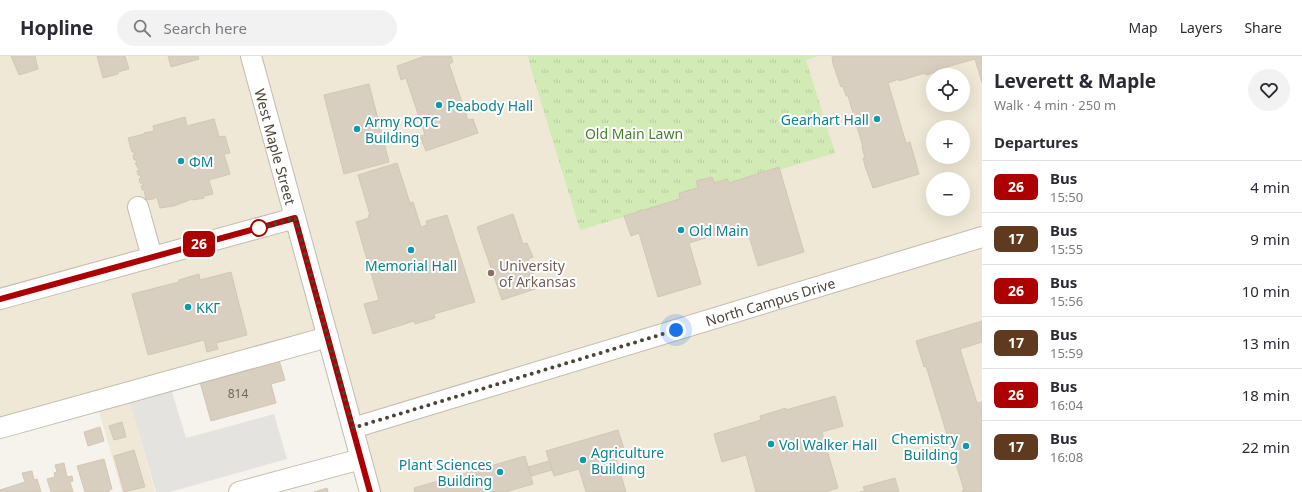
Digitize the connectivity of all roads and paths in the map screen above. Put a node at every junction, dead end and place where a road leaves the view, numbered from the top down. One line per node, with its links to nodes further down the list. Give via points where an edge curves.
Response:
1 (251, 56): 3 (street, West Maple Street)
2 (138, 207): 5 (street)
3 (295, 218): 5 (street); 7 (street, West Maple Street)
4 (982, 237): 9 (street, North Campus Drive)
5 (152, 257): 6 (street)
6 (0, 299)
7 (328, 337): 8 (street); 9 (street, West Maple Street)
8 (0, 428)
9 (353, 428): 10 (street, West Maple Street)
10 (361, 460): 11 (street); 12 (street, West Maple Street)
11 (239, 492)
12 (370, 492)

